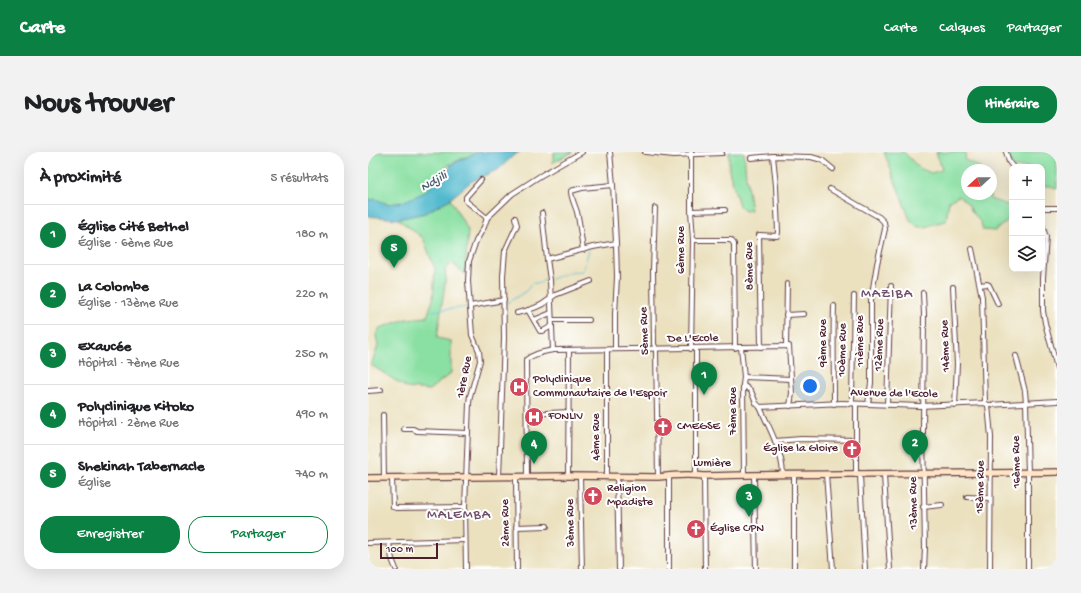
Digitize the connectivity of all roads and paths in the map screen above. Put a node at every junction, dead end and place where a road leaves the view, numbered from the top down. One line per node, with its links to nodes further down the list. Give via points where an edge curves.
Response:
1 (582, 152): 20 (street, via 512,194)
2 (610, 152): 12 (street)
3 (645, 152): 6 (street)
4 (1006, 152): 9 (street)
5 (722, 153): 6 (street)
6 (691, 154): 18 (street, 6ème Rue)
7 (773, 156): 8 (street); 10 (street, via 811,157 822,160); 51 (street, 8ème Rue, via 778,232 777,236 760,235)
8 (751, 158)
9 (1011, 164)
10 (833, 169)
11 (481, 180): 20 (street, via 466,197 466,201)
12 (613, 185): 23 (street); 25 (street, via 571,191)
13 (830, 189): 71 (street, 11ème Rue, via 879,216 884,222 885,229 872,300 871,384)
14 (655, 208): 53 (street, 5ème Rue, via 653,271)
15 (1045, 208): 16 (street)
16 (1057, 208)
17 (725, 210): 18 (street)
18 (692, 211): 22 (street, 6ème Rue)
19 (542, 213): 26 (street)
20 (487, 218): 39 (street, 1ère Rue, via 469,261)
21 (514, 218): 36 (street, via 517,225 505,251)
22 (693, 240): 52 (street, via 728,240 734,244); 54 (street, 6ème Rue)
23 (616, 243): 25 (street); 58 (street)
24 (972, 249): 30 (street, 15ème Rue)
25 (583, 250): 26 (street)
26 (547, 259): 35 (street)
27 (1043, 272): 60 (street, via 1043,311)
28 (591, 281): 35 (street)
29 (787, 284): 44 (street)
30 (980, 285): 37 (street, via 989,285); 72 (street, 15ème Rue)
31 (891, 286): 73 (street, 12ème Rue)
32 (953, 286): 74 (street, 14ème Rue, via 957,364)
33 (923, 293): 76 (street, 13ème Rue)
34 (854, 296): 69 (street, 10ème Rue, via 852,401)
35 (550, 297): 40 (street, via 548,301); 42 (street)
36 (504, 302): 39 (street); 104 (street)
37 (998, 304)
38 (834, 306): 68 (street, 9ème Rue)
39 (470, 307): 82 (street, 1ère Rue, via 472,335 481,356 470,400)
40 (528, 310): 41 (street); 45 (street)
41 (517, 313)
42 (552, 313): 45 (street); 46 (street)
43 (804, 314): 44 (street)
44 (786, 315): 49 (street)
45 (534, 320): 48 (street, via 541,331)
46 (552, 320): 47 (street); 48 (street)
47 (589, 320)
48 (552, 326): 55 (street)
49 (788, 346): 51 (street, De L'Ecole); 62 (street)
50 (741, 347): 51 (street, De L'Ecole); 52 (street, De L'Ecole); 61 (street, 7ème Rue)
51 (761, 347)
52 (735, 348): 54 (street, De L'Ecole)
53 (656, 349): 54 (street, De L'Ecole); 58 (street, De L'Ecole); 107 (street, 5ème Rue)
54 (693, 349): 94 (street, 6ème Rue)
55 (553, 350): 56 (street, De L'Ecole); 79 (street, De L'Ecole, via 526,360)
56 (569, 350): 57 (street, De L'Ecole); 78 (street)
57 (607, 350): 58 (street, De L'Ecole); 105 (street, 4ème Rue)
58 (615, 350)
59 (1016, 356): 67 (street, 16ème Rue)
60 (1057, 368)
61 (744, 377): 62 (street); 63 (street, 7ème Rue)
62 (791, 379): 75 (street)
63 (743, 385): 77 (street, via 751,391); 95 (street, 7ème Rue)
64 (381, 390): 65 (street)
65 (368, 391)
66 (1057, 401): 67 (street, Avenue de l'Ecole)
67 (1026, 403): 72 (street, Avenue de l'Ecole); 86 (street, 16ème Rue)
68 (834, 404): 69 (street, Avenue de l'Ecole); 75 (street, Avenue de l'Ecole)
69 (849, 404): 70 (street, Avenue de l'Ecole)
70 (856, 404): 71 (street, Avenue de l'Ecole); 83 (street)
71 (868, 404): 73 (street, Avenue de l'Ecole)
72 (986, 404): 74 (street, Avenue de l'Ecole); 92 (street, 15ème Rue, via 991,437)
73 (887, 405): 76 (street, Avenue de l'Ecole)
74 (955, 405): 76 (street, Avenue de l'Ecole)
75 (790, 406): 77 (street, Avenue de l'Ecole)
76 (923, 406): 91 (street, 13ème Rue)
77 (760, 407): 84 (street)
78 (569, 412): 79 (street); 100 (street)
79 (527, 414): 99 (street)
80 (383, 415): 109 (street)
81 (404, 429): 82 (street)
82 (468, 433): 103 (street, 1ère Rue)
83 (857, 440): 84 (street); 97 (street)
84 (775, 441): 87 (street, via 781,456)
85 (1057, 472): 86 (street, Lumière)
86 (1028, 473): 92 (street, Lumière); 135 (street, 16ème Rue)
87 (783, 474): 88 (street, Lumière); 96 (street, Lumière)
88 (794, 474): 89 (street, Lumière); 129 (street)
89 (826, 474): 97 (street, Lumière); 130 (street)
90 (884, 474): 91 (street, Lumière); 97 (street, Lumière); 132 (street)
91 (923, 474): 92 (street, Lumière); 115 (street, 13ème Rue)
92 (991, 474): 112 (street, 15ème Rue)
93 (669, 475): 94 (street, Lumière); 107 (street, Lumière); 126 (street)
94 (696, 475): 102 (street, Lumière)
95 (744, 475): 96 (street, Lumière); 102 (street, Lumière)
96 (754, 475): 128 (street)
97 (858, 475): 131 (street)
98 (516, 476): 99 (street, Lumière); 104 (street, Lumière); 117 (street, 2ème Rue)
99 (527, 476): 100 (street, Lumière)
100 (568, 476): 101 (street, Lumière)
101 (580, 476): 105 (street, Lumière); 124 (street, 3ème Rue)
102 (704, 476): 127 (street)
103 (466, 477): 104 (street, Lumière); 110 (street, Lumière); 114 (street, 1ère Rue)
104 (499, 477)
105 (607, 477): 106 (street, Lumière)
106 (617, 477): 107 (street, Lumière); 125 (street)
107 (658, 477)
108 (368, 478): 109 (street, Lumière)
109 (384, 478): 110 (street, Lumière)
110 (392, 478): 114 (street, via 393,507)
111 (967, 498): 112 (street)
112 (990, 498): 134 (street, 15ème Rue)
113 (942, 505): 115 (street)
114 (465, 507): 118 (street, 1ère Rue)
115 (924, 507): 133 (street, 13ème Rue)
116 (547, 526): 117 (street)
117 (516, 527): 123 (street, 2ème Rue)
118 (465, 540): 120 (street); 122 (street, 1ère Rue)
119 (368, 543): 120 (street)
120 (389, 543): 121 (street)
121 (396, 569)
122 (466, 569)
123 (517, 569)
124 (582, 569)
125 (619, 569)
126 (669, 569)
127 (705, 569)
128 (756, 569)
129 (794, 569)
130 (832, 569)
131 (865, 569)
132 (890, 569)
133 (924, 569)
134 (990, 569)
135 (1028, 569)

